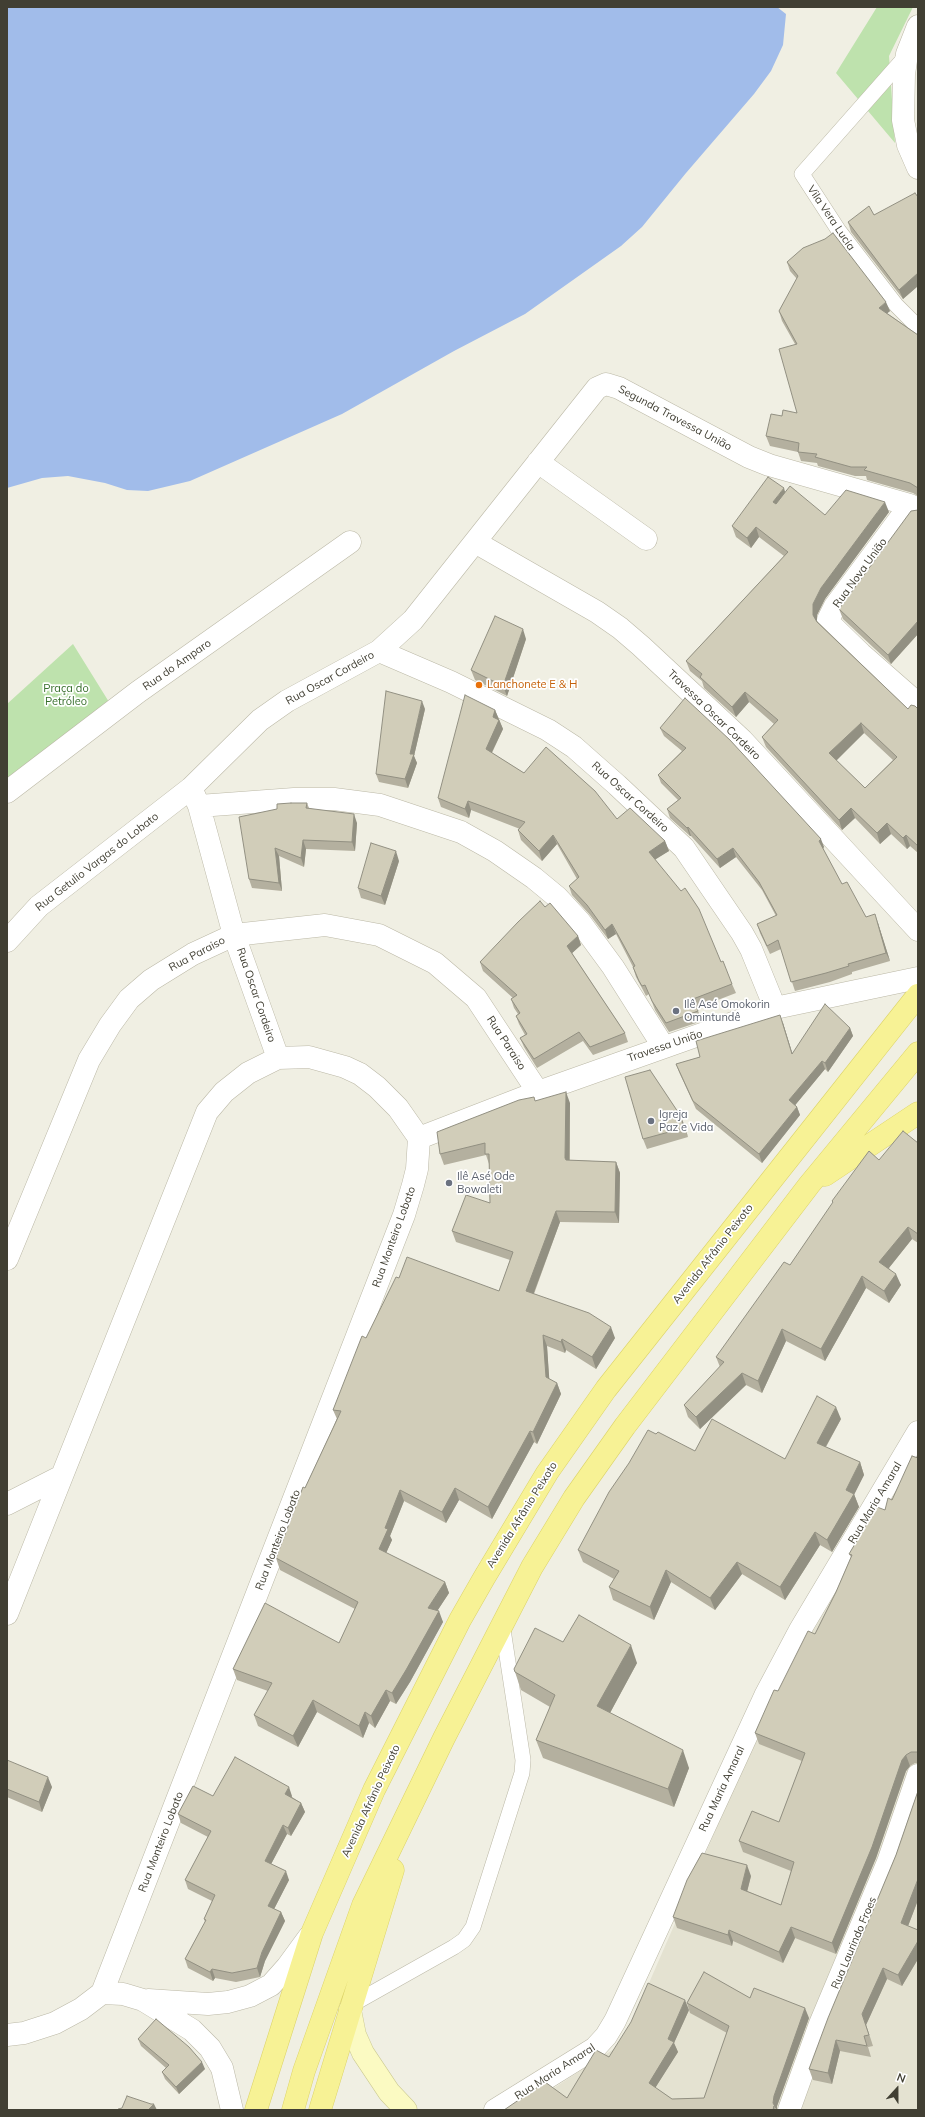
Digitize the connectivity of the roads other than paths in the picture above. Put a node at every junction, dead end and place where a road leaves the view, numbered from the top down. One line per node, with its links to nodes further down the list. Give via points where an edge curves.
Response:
1 (918, 26): 2 (street)
2 (913, 56): 3 (street, via 904,74 903,120 908,145); 4 (lane, Vila Vera Lucia, via 802,174 839,231 896,305)
3 (918, 168)
4 (918, 327)
5 (538, 462): 6 (street, Segunda Travessa União, via 597,388 606,384 619,388 749,457 769,465); 7 (street); 9 (street, Segunda Travessa União)
6 (914, 507): 11 (street, Rua Nova União, via 835,606 828,620 861,654)
7 (646, 539)
8 (350, 542): 12 (street, Rua do Amparo, via 138,692)
9 (475, 542): 10 (street, Segunda Travessa União, via 413,620); 14 (street, Travessa Oscar Cordeiro, via 584,605 620,628 641,646 742,740)
10 (379, 651): 13 (street, Rua Oscar Cordeiro, via 287,700 268,713 246,732); 19 (street, Rua Oscar Cordeiro, via 451,682 548,730 574,747 617,785 684,848 742,933)
11 (918, 704)
12 (7, 792)
13 (195, 797): 15 (street, Rua Oscar Cordeiro); 16 (street, Rua Getulio Vargas do Lobato, via 39,906); 20 (street, via 334,799 380,805 462,832 495,850 534,878 575,917 613,967)
14 (918, 930)
15 (234, 935): 22 (street, Rua Oscar Cordeiro); 23 (street, Rua Paraiso, via 325,925 379,936 408,948 435,963 476,998); 27 (street, Rua Paraiso, via 193,954 151,980 129,999 110,1025 90,1060)
16 (7, 941)
17 (918, 978): 19 (street, Travessa União)
18 (918, 995): 35 (main road, Avenida Afrânio Peixoto, via 606,1389 547,1473 460,1620 374,1790)
19 (775, 1008): 20 (street, Travessa União)
20 (663, 1046): 23 (street, Travessa União)
21 (918, 1053): 26 (main road)
22 (278, 1058): 25 (street, via 309,1057 360,1074 398,1108); 29 (street, via 248,1073 224,1092 207,1112)
23 (538, 1092): 25 (street, Travessa União)
24 (918, 1113): 26 (main road)
25 (419, 1138): 36 (street, Rua Monteiro Lobato, via 417,1169 404,1215)
26 (809, 1185): 32 (main road, via 625,1426 574,1498)
27 (7, 1259)
28 (918, 1432): 45 (street, Rua Maria Amaral, via 800,1630 765,1696 606,2036 595,2048)
29 (62, 1476): 30 (street); 31 (street)
30 (7, 1504)
31 (7, 1614)
32 (502, 1622): 33 (main road); 38 (lane, via 523,1760 522,1773 473,1927 464,1940 454,1947)
33 (444, 1738): 38 (main road, via 387,1886); 42 (main road, via 363,1905 304,2071)
34 (918, 1776): 46 (street, Rua Laurindo Froes, via 888,1862 820,2024)
35 (312, 1933): 37 (street, via 271,1985 250,1996 208,2004); 41 (main road, Avenida Afrânio Peixoto)
36 (102, 1993): 37 (street, via 123,1994); 39 (street, via 81,2009 55,2023 24,2033)
37 (143, 2000): 40 (street, via 192,2030 210,2048 222,2068)
38 (351, 2008): 43 (main road); 44 (main road, via 354,2035 362,2053 389,2092)
39 (7, 2035)
40 (232, 2110)
41 (256, 2110)
42 (293, 2110)
43 (320, 2110)
44 (406, 2110)
45 (495, 2110)
46 (789, 2110)

